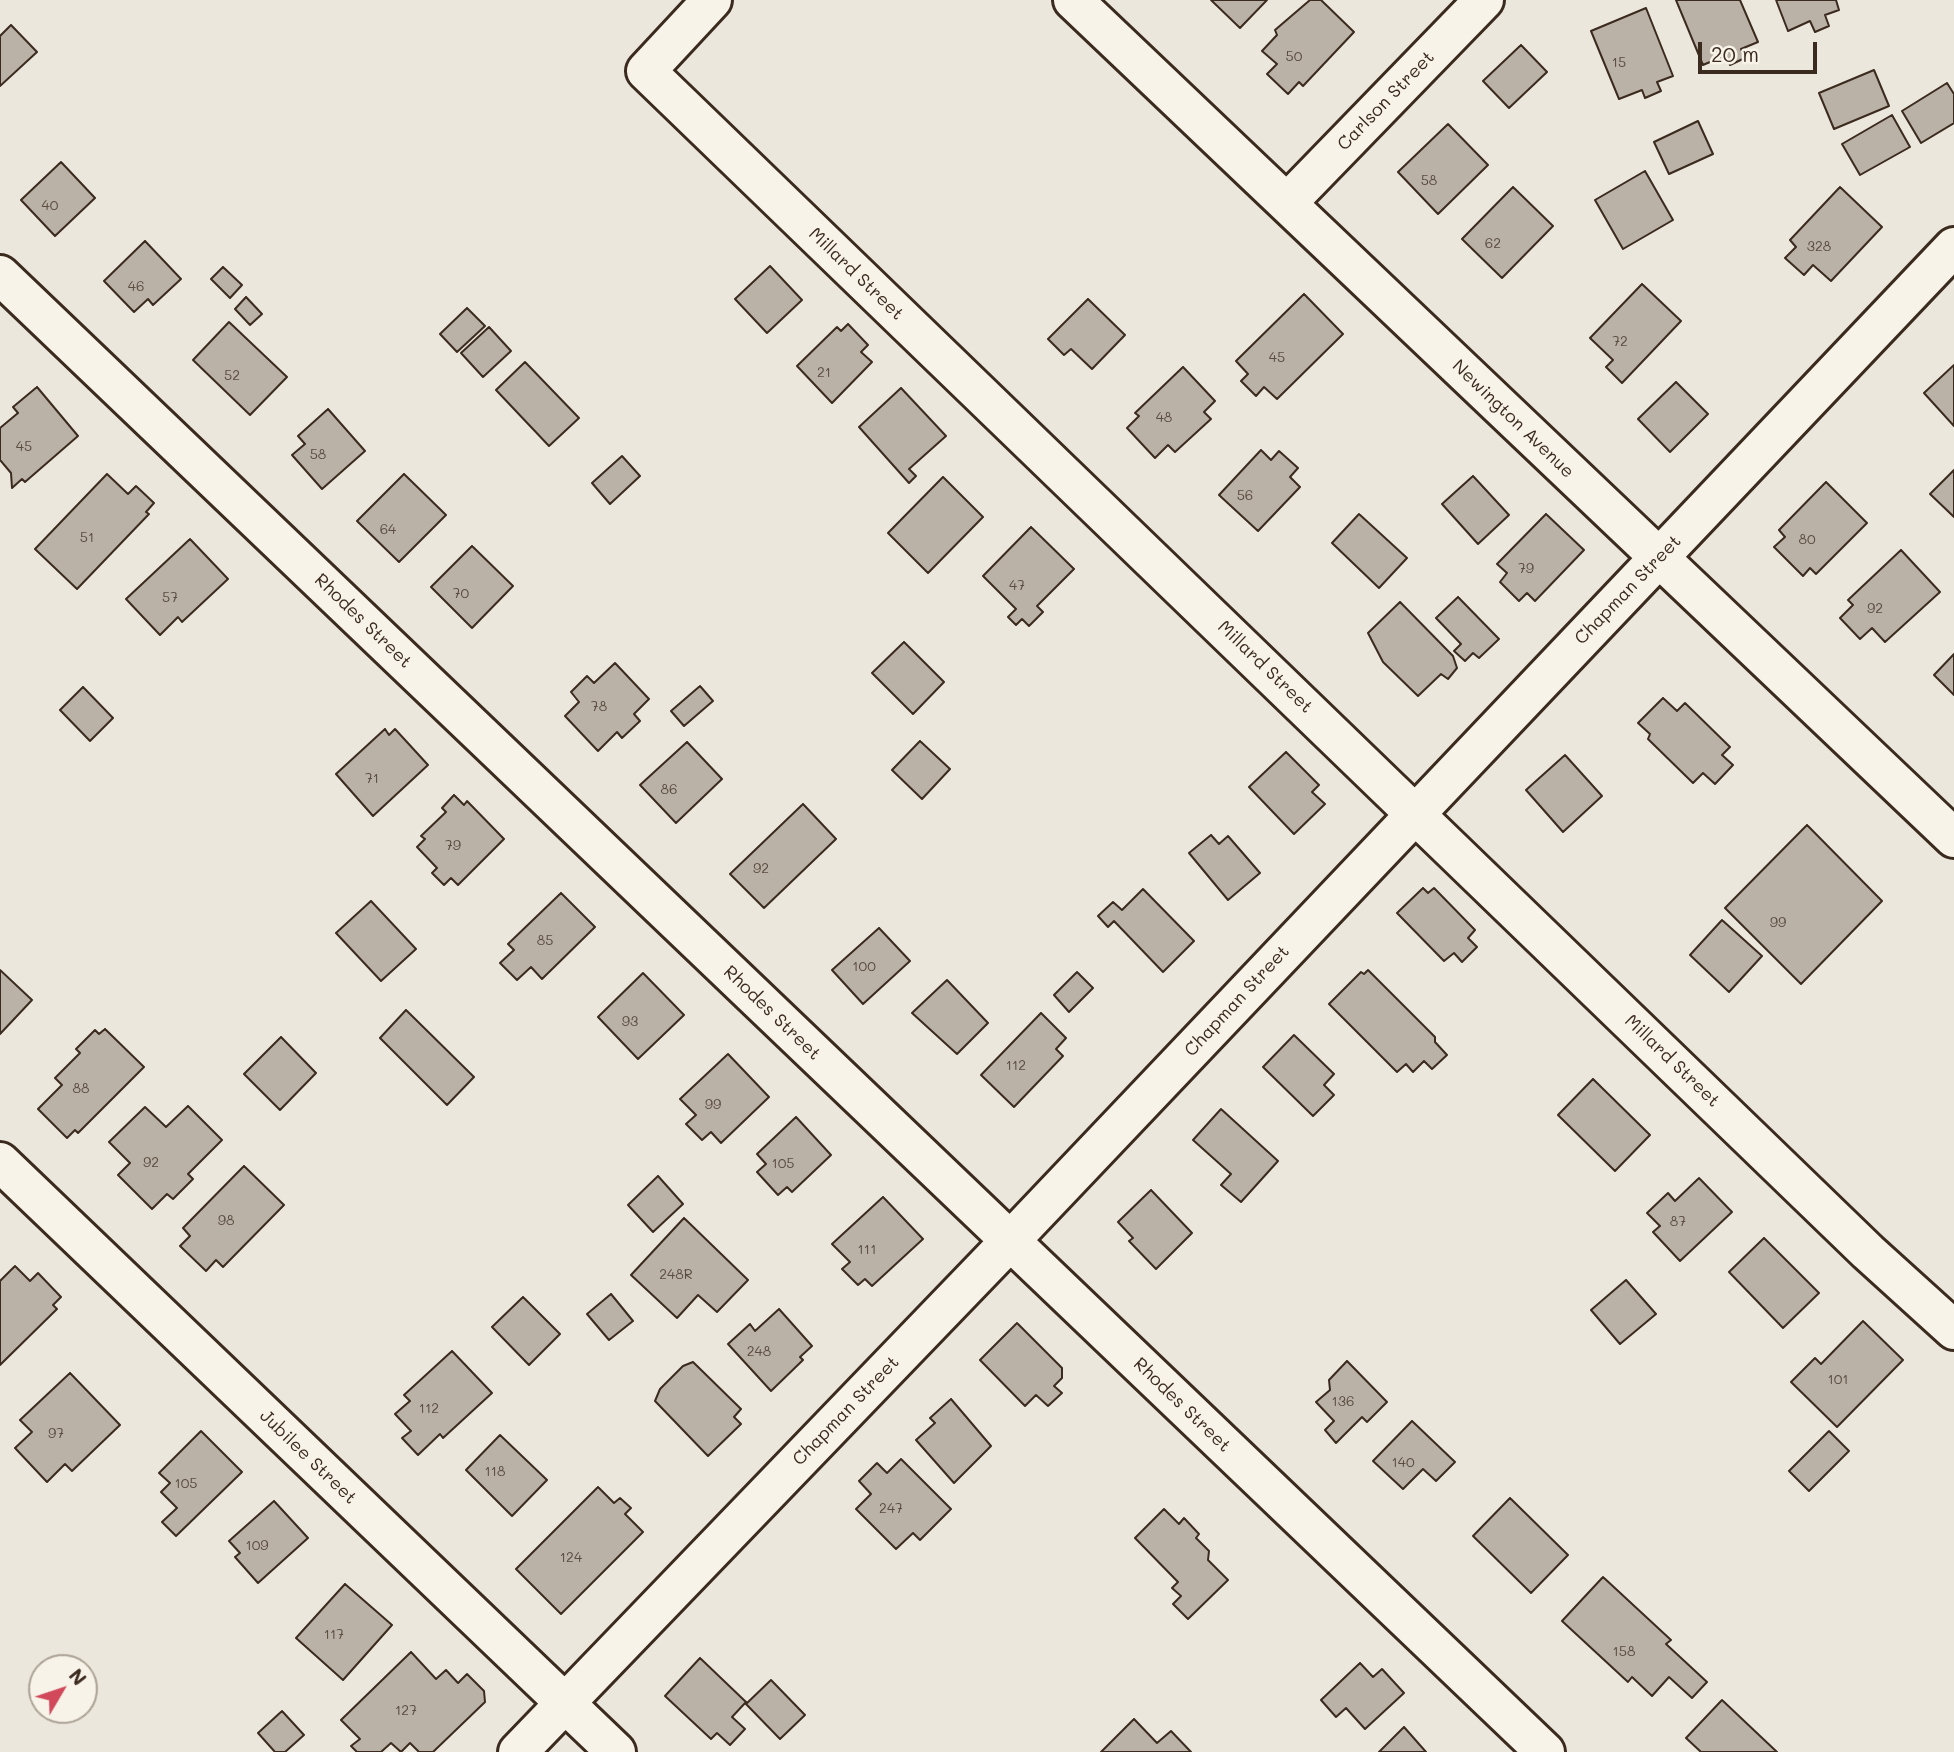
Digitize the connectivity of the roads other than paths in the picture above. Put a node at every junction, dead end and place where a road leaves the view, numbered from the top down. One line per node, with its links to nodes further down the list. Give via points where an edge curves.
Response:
1 (712, 0): 8 (street, Millard Street, via 646,71)
2 (1073, 0): 4 (street, Newington Avenue)
3 (1484, 0): 4 (street, Carlson Street)
4 (1287, 202): 7 (street, Newington Avenue)
5 (1954, 247): 7 (street, Chapman Street)
6 (0, 275): 11 (street, Rhodes Street)
7 (1658, 559): 8 (street, Chapman Street); 9 (street, Newington Avenue)
8 (1416, 812): 11 (street, Chapman Street); 12 (street, Millard Street)
9 (1954, 838)
10 (0, 1162): 13 (street, Jubilee Street)
11 (1010, 1241): 13 (street, Chapman Street); 16 (street, Rhodes Street)
12 (1954, 1330)
13 (564, 1703): 14 (street, Chapman Street); 15 (street, Jubilee Street)
14 (518, 1752)
15 (616, 1752)
16 (1545, 1752)

